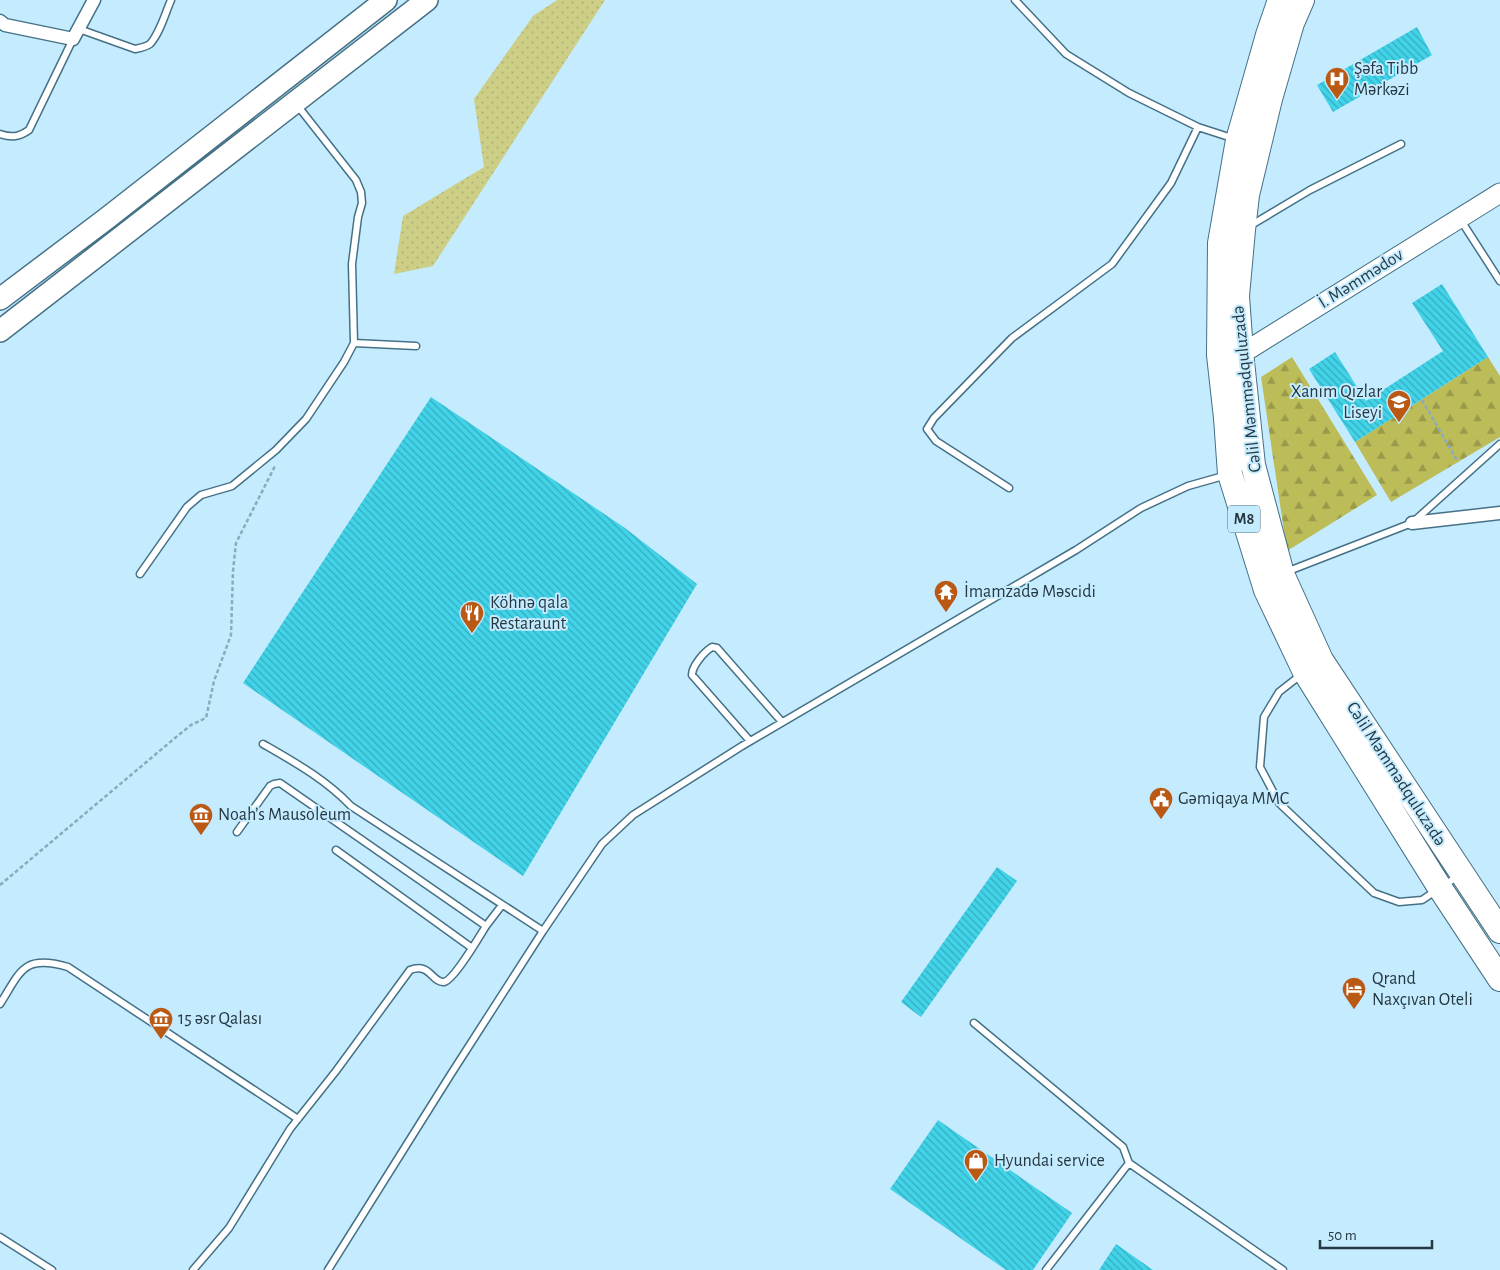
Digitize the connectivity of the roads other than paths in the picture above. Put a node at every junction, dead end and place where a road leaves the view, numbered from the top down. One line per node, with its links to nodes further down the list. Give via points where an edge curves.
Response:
1 (94, 0): 9 (street)
2 (171, 0): 9 (lane, via 149,45 142,48)
3 (386, 0): 19 (main road)
4 (427, 0): 10 (main road)
5 (1015, 0): 11 (lane, via 1066,54 1129,93)
6 (1280, 0): 13 (highway, M8)
7 (1302, 0): 17 (highway, Cəlil Məmmədquluzadə / M8, via 1270,99 1247,195)
8 (2, 27): 9 (street)
9 (76, 34): 12 (lane, via 29,130 20,136)
10 (295, 102): 20 (main road); 21 (lane, via 356,180 361,192 352,264)
11 (1198, 127): 13 (lane); 26 (lane, via 1171,183 1112,264 1012,338 934,418 927,430 936,441)
12 (0, 134)
13 (1238, 140): 23 (highway, M8, via 1220,243)
14 (1401, 144): 17 (lane, via 1310,190)
15 (1500, 193): 16 (main road, İ. Məmmədov)
16 (1459, 218): 18 (lane); 23 (main road, İ. Məmmədov, via 1259,343)
17 (1243, 230): 23 (highway, Cəlil Məmmədquluzadə / M8)
18 (1500, 282)
19 (0, 299)
20 (0, 331)
21 (354, 343): 22 (lane); 29 (lane, via 306,419 276,450 232,486 201,495 187,507)
22 (416, 346)
23 (1230, 354): 25 (highway, M8, via 1226,418); 30 (highway, Cəlil Məmmədquluzadə / M8, via 1253,465)
24 (1500, 444): 28 (lane)
25 (1230, 474): 31 (highway, M8, via 1266,590); 32 (lane, via 1188,486 1141,508 1076,550)
26 (1009, 488)
27 (1500, 513): 28 (street)
28 (1412, 523): 30 (lane)
29 (140, 574)
30 (1282, 574): 31 (highway, Cəlil Məmmədquluzadə / M8)
31 (1313, 666): 37 (highway, Cəlil Məmmədquluzadə / M8); 38 (highway, M8); 38 (lane, via 1279,692 1264,717 1260,767 1279,803 1374,893 1398,902 1422,900)
32 (782, 722): 33 (lane); 33 (lane, via 717,648 712,647 692,670 692,676)
33 (750, 741): 42 (lane, via 633,815 602,844)
34 (263, 744): 39 (lane)
35 (237, 832): 41 (lane, via 270,786 280,784)
36 (336, 850): 43 (lane)
37 (1462, 874): 38 (lane); 40 (highway, Cəlil Məmmədquluzadə / M8)
38 (1440, 888): 44 (highway, M8)
39 (502, 905): 41 (lane); 42 (lane)
40 (1498, 925)
41 (486, 926): 43 (lane)
42 (543, 931): 52 (lane)
43 (472, 948): 47 (lane, via 445,982 424,969 416,967 410,970)
44 (1500, 979)
45 (0, 1004): 47 (lane, via 22,969 36,962 68,966)
46 (974, 1023): 48 (lane, via 1123,1147)
47 (298, 1119): 51 (lane, via 229,1228)
48 (1129, 1163): 53 (lane); 54 (lane)
49 (0, 1237): 50 (lane)
50 (52, 1270)
51 (193, 1270)
52 (328, 1270)
53 (1046, 1270)
54 (1283, 1270)

